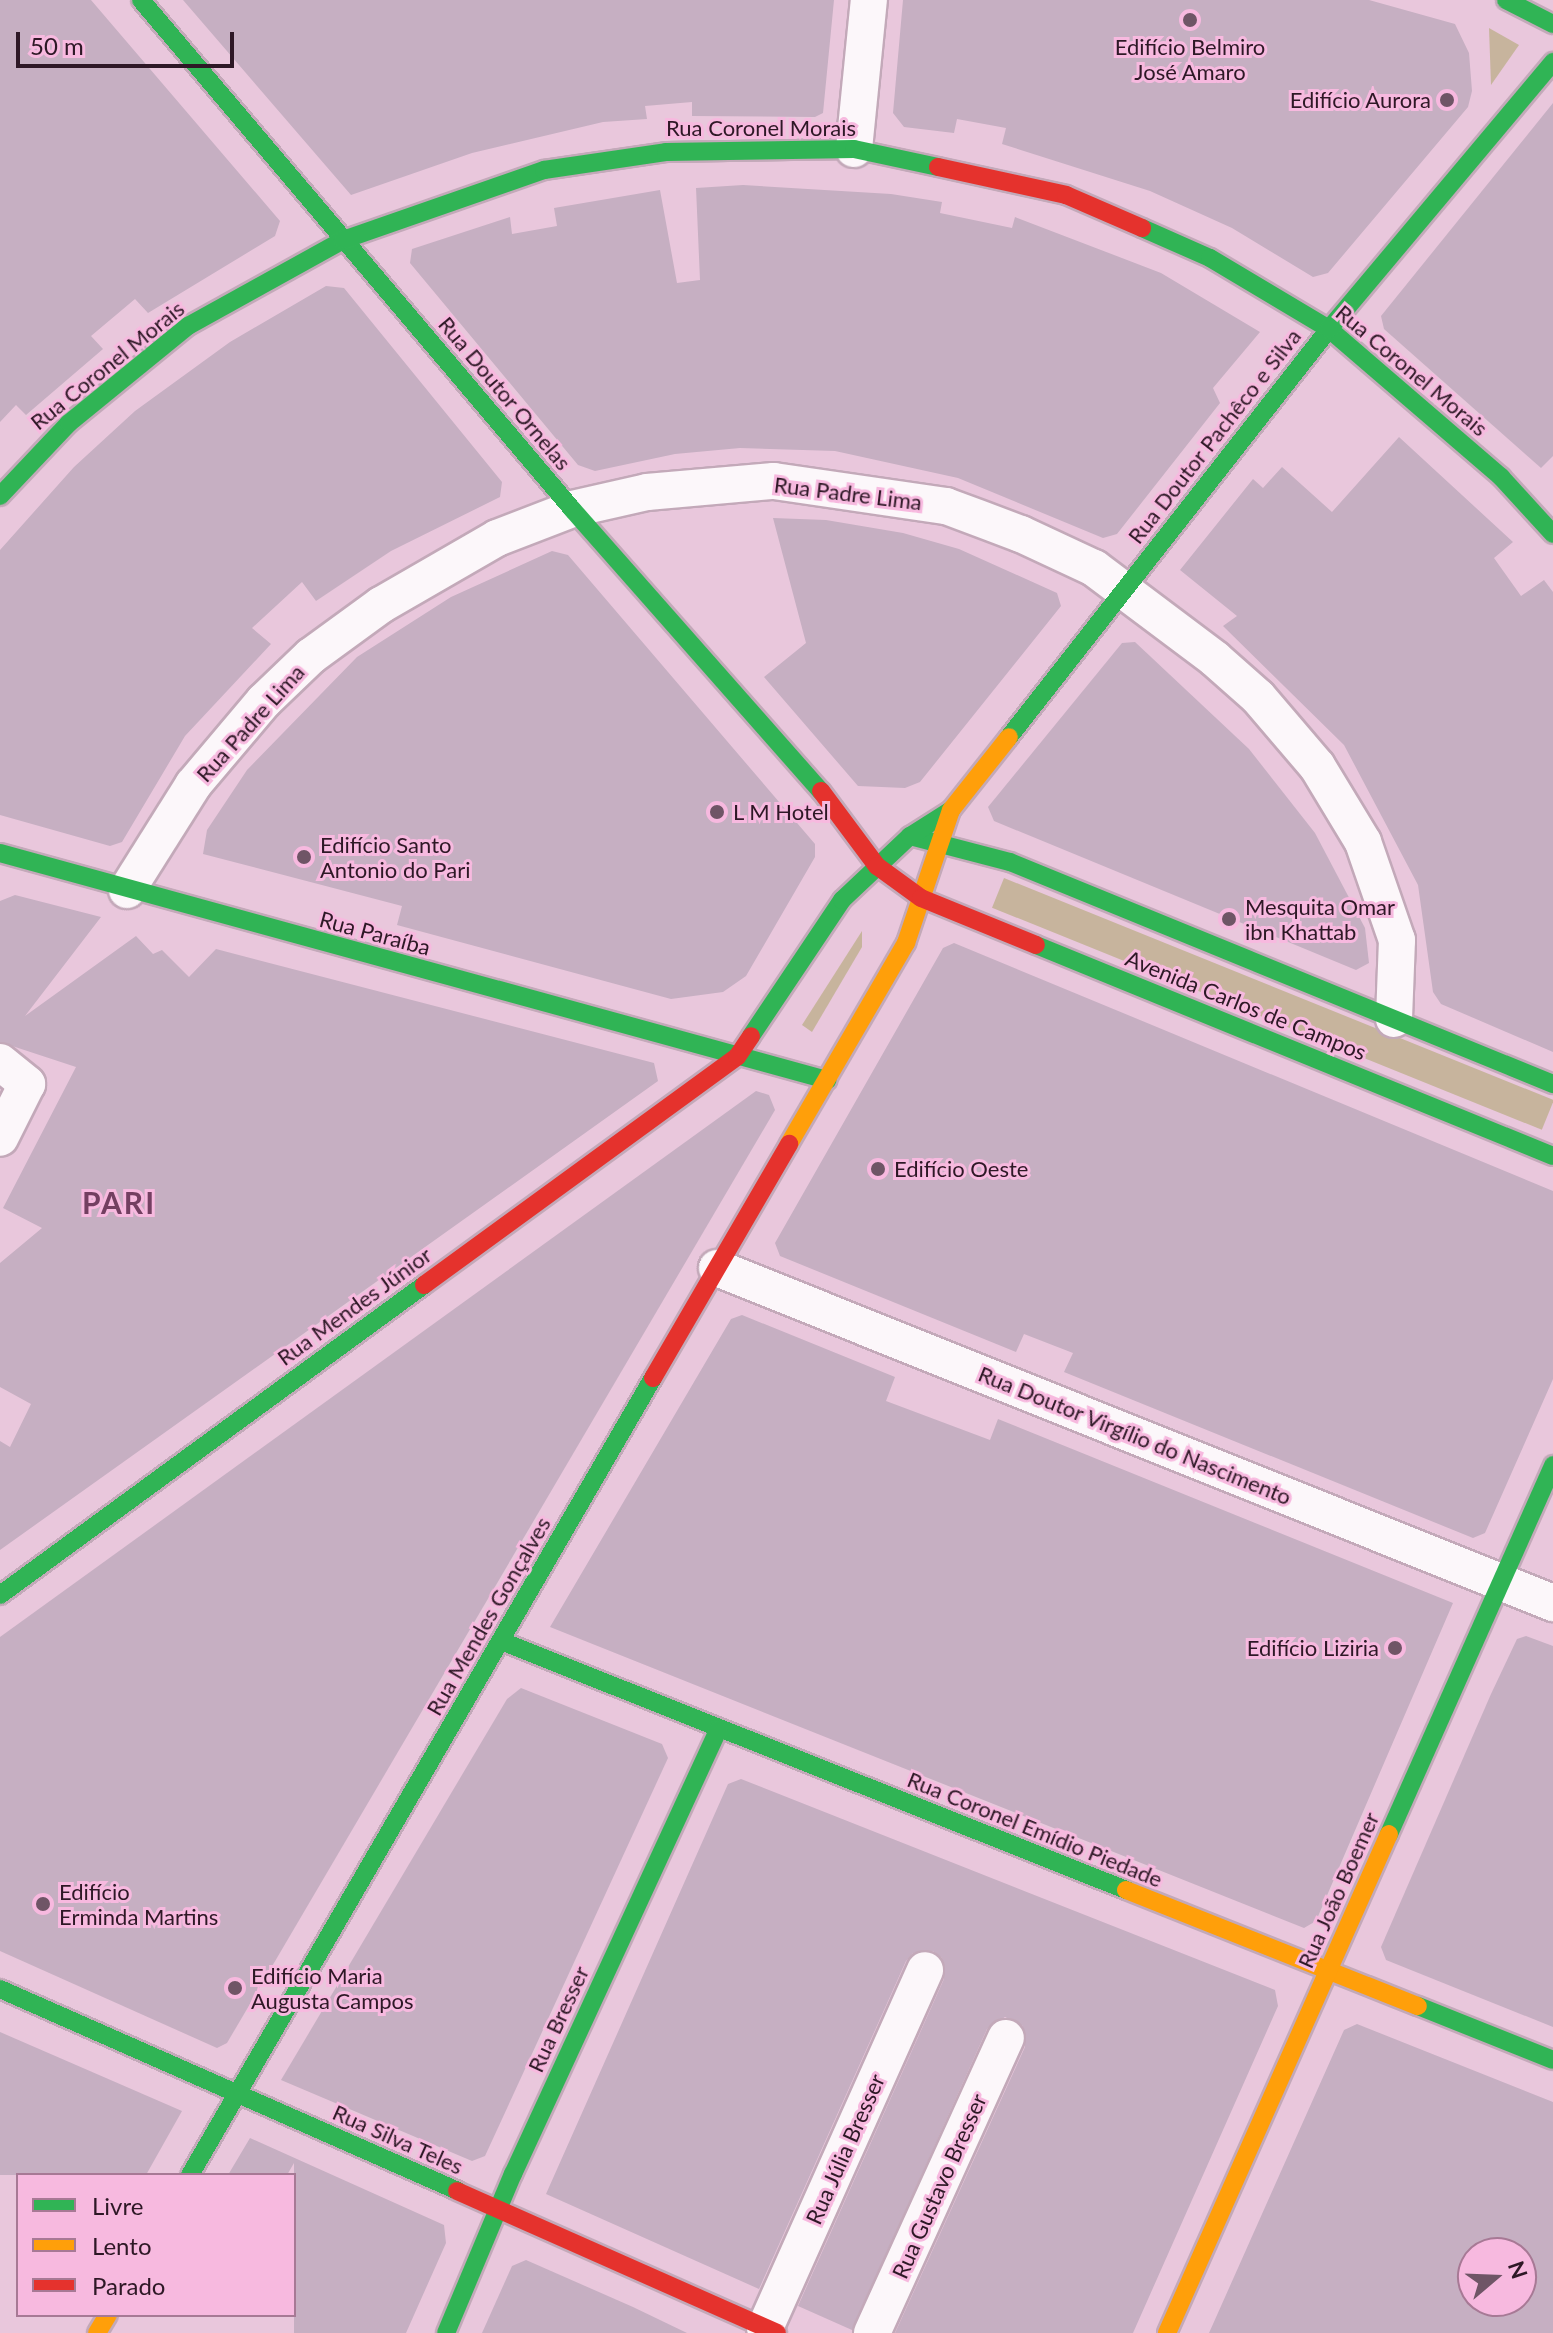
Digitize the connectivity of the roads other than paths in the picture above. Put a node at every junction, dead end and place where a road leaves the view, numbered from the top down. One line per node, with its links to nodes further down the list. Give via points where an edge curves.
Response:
1 (141, 0): 7 (street, Rua Doutor Ornelas)
2 (869, 0): 6 (street)
3 (1506, 0): 4 (street)
4 (1553, 24)
5 (1553, 62): 8 (street, Rua Doutor Pachêco e Silva)
6 (854, 149): 7 (street, Rua Coronel Morais, via 666,152 544,170); 8 (street, Rua Coronel Morais, via 1066,195 1210,258)
7 (343, 240): 9 (street, Rua Coronel Morais, via 188,326 69,423); 10 (street, Rua Doutor Ornelas)
8 (1329, 329): 11 (street, Rua Coronel Morais, via 1440,420); 12 (street, Rua Doutor Pachêco e Silva)
9 (0, 496)
10 (572, 509): 12 (street, Rua Padre Lima, via 647,492 774,481 880,495 946,506 1021,534 1094,568); 14 (street, Rua Doutor Ornelas); 19 (street, Rua Padre Lima, via 497,538 381,605 311,656 264,701 193,785)
11 (1553, 534)
12 (1124, 589): 13 (street, Rua Doutor Pachêco e Silva); 21 (street, Rua Padre Lima, via 1258,697 1333,789 1374,866 1392,917 1399,964)
13 (951, 810): 15 (street, Rua Doutor Pachêco e Silva); 16 (street, Rua Doutor Pachêco e Silva)
14 (840, 812): 15 (street, Rua Doutor Ornelas); 18 (street, Rua Doutor Ornelas)
15 (910, 836): 16 (street, Rua Doutor Ornelas); 18 (street, Rua Doutor Pachêco e Silva)
16 (939, 843): 20 (street, Rua Doutor Pachêco e Silva); 21 (street, Avenida Carlos de Campos, via 1010,862)
17 (2, 855): 19 (street, Rua Paraíba)
18 (877, 866): 20 (street, Rua Doutor Ornelas); 22 (street, Rua Doutor Pachêco e Silva, via 842,900)
19 (127, 890): 22 (street, Rua Paraíba)
20 (921, 898): 24 (street, Rua Mendes Gonçalves, via 906,943); 27 (street, Avenida Carlos de Campos)
21 (1394, 1019): 25 (street, Avenida Carlos de Campos)
22 (737, 1057): 24 (street, Rua Paraíba); 31 (street, Rua Mendes Júnior)
23 (0, 1062): 26 (street, via 27,1084)
24 (827, 1080): 28 (street, Rua Mendes Gonçalves)
25 (1553, 1084)
26 (0, 1138)
27 (1553, 1156)
28 (717, 1268): 30 (street, Rua Doutor Virgílio do Nascimento); 33 (street, Rua Mendes Gonçalves)
29 (1553, 1465): 30 (street, Rua João Boemer)
30 (1501, 1583): 32 (street, Rua Doutor Virgílio do Nascimento); 36 (street, Rua João Boemer)
31 (0, 1595)
32 (1553, 1603)
33 (501, 1641): 34 (street, Rua Coronel Emídio Piedade); 40 (street, Rua Mendes Gonçalves)
34 (719, 1729): 36 (street, Rua Coronel Emídio Piedade); 42 (street, Rua Bresser)
35 (925, 1970): 43 (street, Rua Júlia Bresser)
36 (1328, 1971): 39 (street, Rua Coronel Emídio Piedade); 46 (street, Rua João Boemer)
37 (0, 1989): 40 (street, Rua Silva Teles)
38 (1006, 2038): 45 (street, Rua Gustavo Bresser)
39 (1553, 2060)
40 (237, 2095): 41 (street, Rua Mendes Gonçalves); 42 (street, Rua Silva Teles)
41 (191, 2173)
42 (498, 2208): 43 (street, Rua Silva Teles); 44 (street, Rua Bresser)
43 (771, 2330)
44 (446, 2333)
45 (872, 2333)
46 (1167, 2333)

